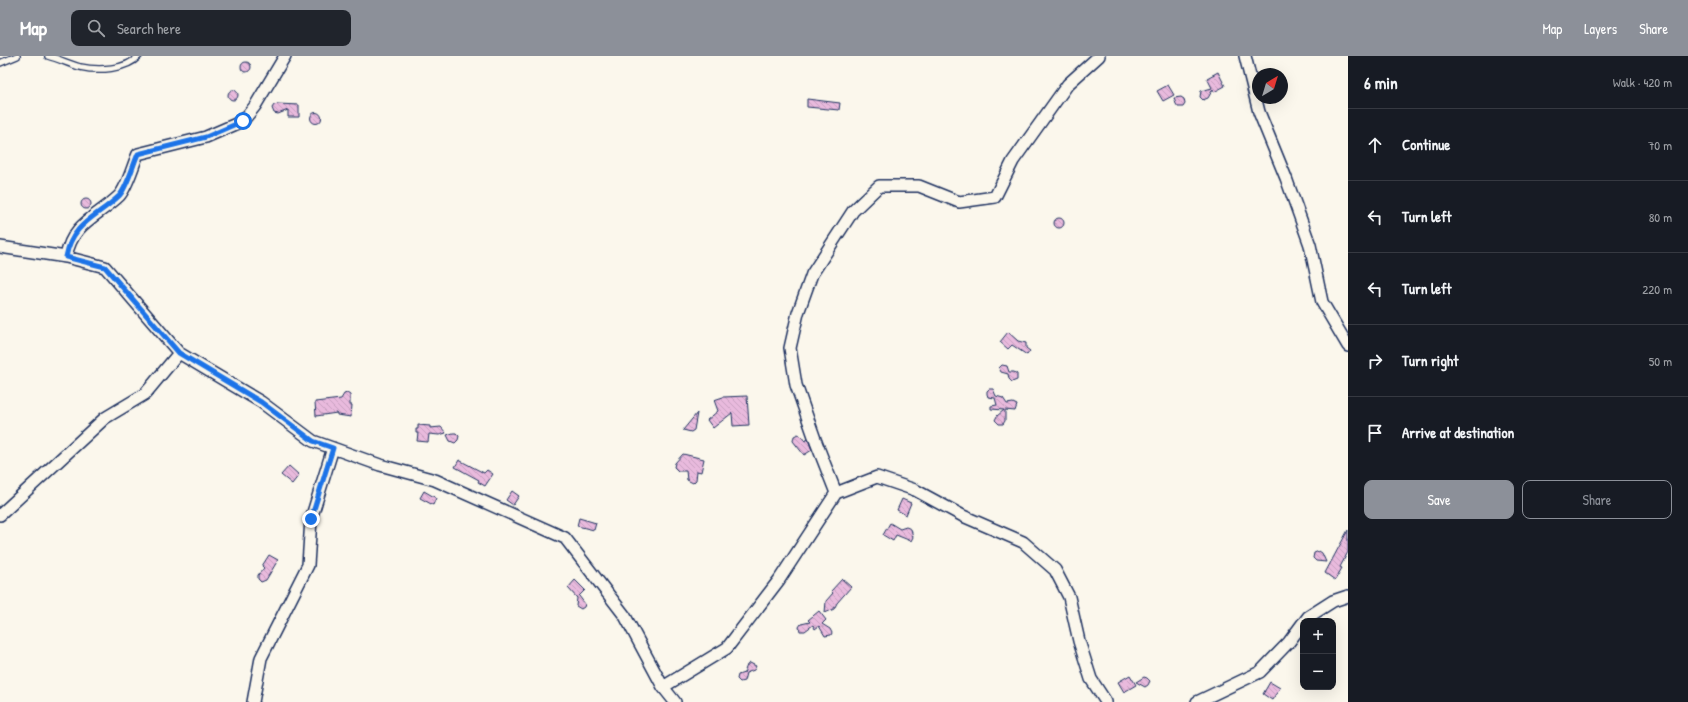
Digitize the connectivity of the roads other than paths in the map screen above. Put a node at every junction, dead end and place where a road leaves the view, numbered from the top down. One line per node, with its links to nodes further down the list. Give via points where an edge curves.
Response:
1 (17, 56): 7 (lane)
2 (48, 56): 3 (lane, via 81,67 115,68 133,62)
3 (139, 56)
4 (285, 56): 9 (street, via 243,121 206,137 138,154 120,195 82,225 68,243)
5 (1099, 56): 13 (street, via 1068,84 1014,161 995,197 958,202 919,186 879,186 853,211 812,274 798,313 790,348 796,385)
6 (1245, 56): 10 (street, via 1259,112 1310,245 1322,302)
7 (0, 62)
8 (0, 247): 9 (street)
9 (66, 257): 11 (street, via 105,267)
10 (1348, 346)
11 (179, 353): 12 (street, via 261,402 313,441); 14 (street, via 145,394 105,418)
12 (333, 448): 18 (street, via 380,465 435,480 565,538 625,616); 19 (street, via 311,519 308,565 261,658)
13 (836, 493): 18 (street, via 779,580 727,648); 21 (street, via 877,477 915,490 963,516 1023,542 1055,570 1069,597 1091,679)
14 (0, 515)
15 (1348, 596): 16 (street, via 1333,601)
16 (1307, 618)
17 (1300, 627): 22 (street, via 1260,672)
18 (663, 686): 20 (street)
19 (252, 702)
20 (675, 702)
21 (1106, 702)
22 (1197, 702)

